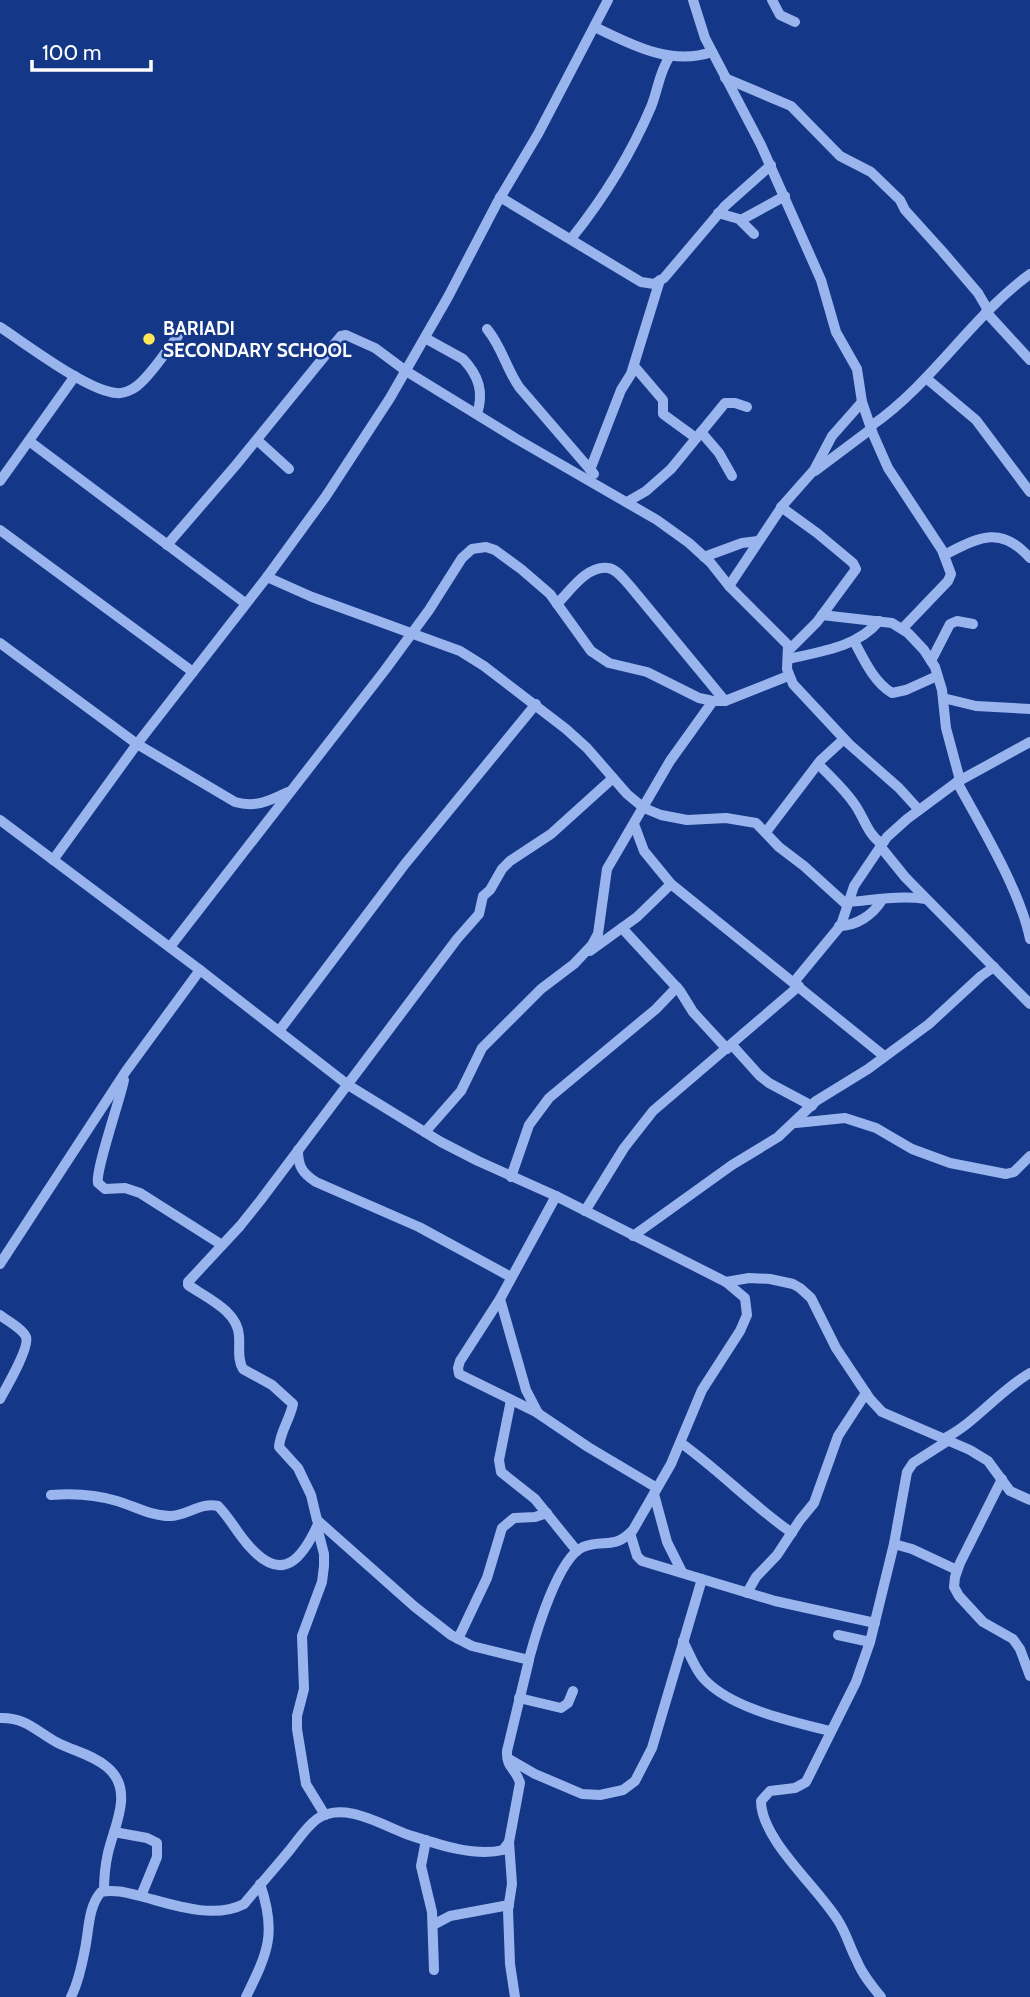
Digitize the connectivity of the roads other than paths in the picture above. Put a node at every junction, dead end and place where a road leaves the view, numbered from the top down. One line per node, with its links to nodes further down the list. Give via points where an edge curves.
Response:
1 (608, 0): 5 (street)
2 (693, 0): 6 (street)
3 (772, 0): 4 (street, via 782,16)
4 (796, 22)
5 (596, 27): 7 (street); 11 (street)
6 (712, 52): 7 (street); 8 (street)
7 (670, 56): 15 (street, via 635,139)
8 (725, 78): 9 (street); 18 (street, via 791,106 840,156 871,172 943,251)
9 (771, 165): 10 (street); 12 (street)
10 (785, 196): 13 (street); 30 (street, via 821,280 836,332 857,369)
11 (500, 197): 15 (street); 22 (street)
12 (718, 213): 13 (street); 17 (street)
13 (741, 220): 14 (street)
14 (754, 234)
15 (571, 239): 17 (street, via 641,282)
16 (1030, 274): 18 (street)
17 (660, 281): 24 (street)
18 (987, 311): 23 (street); 27 (street)
19 (0, 327): 26 (street)
20 (487, 328): 38 (street, via 519,387)
21 (178, 336): 26 (street, via 136,386 125,392 116,394)
22 (425, 338): 25 (street); 32 (street, via 463,359 475,374 481,394)
23 (1030, 360)
24 (634, 366): 28 (street); 29 (street)
25 (406, 371): 32 (street); 35 (street, via 375,348 343,334); 52 (street, via 326,496)
26 (75, 376): 36 (street)
27 (926, 378): 33 (street); 43 (street, via 976,420)
28 (648, 383): 29 (street); 34 (street, via 663,400 663,414)
29 (625, 384): 38 (street)
30 (862, 402): 33 (street); 39 (street, via 832,436)
31 (747, 407): 34 (street, via 725,403)
32 (477, 414): 42 (street)
33 (871, 427): 39 (street); 49 (street, via 888,468)
34 (698, 435): 40 (street, via 719,453); 44 (street, via 671,469)
35 (257, 440): 37 (street); 48 (street)
36 (29, 441): 41 (street); 48 (street)
37 (289, 469)
38 (590, 470): 42 (street)
39 (810, 475): 45 (street)
40 (732, 476)
41 (0, 481)
42 (604, 489): 44 (street)
43 (1030, 492)
44 (626, 502): 50 (street)
45 (781, 507): 47 (street); 56 (street, via 856,567)
46 (0, 530): 65 (street)
47 (758, 541): 50 (street); 53 (street)
48 (167, 545): 54 (street)
49 (944, 555): 51 (street, via 974,540 996,537 1011,542); 59 (street, via 951,574 948,581)
50 (704, 557): 53 (street)
51 (1030, 558)
52 (267, 577): 54 (street); 60 (street)
53 (729, 586): 63 (street, via 786,641)
54 (245, 603): 65 (street)
55 (557, 604): 60 (street, via 495,550 478,547 462,558); 69 (street, via 600,658 647,672); 70 (street, via 589,573 613,570)
56 (822, 615): 57 (street); 63 (street)
57 (879, 621): 59 (street); 61 (street)
58 (973, 624): 64 (street, via 950,624)
59 (902, 629): 64 (street)
60 (412, 632): 71 (street, via 460,651); 79 (street)
61 (855, 641): 63 (street, via 816,653); 67 (street, via 882,687 892,693)
62 (0, 643): 75 (street)
63 (788, 655): 66 (street)
64 (931, 661): 67 (street)
65 (193, 672): 75 (street)
66 (788, 676): 70 (street); 73 (street)
67 (937, 676): 68 (street)
68 (943, 698): 72 (street, via 976,706); 78 (street)
69 (713, 701): 70 (street); 80 (street)
70 (725, 701)
71 (536, 704): 77 (street, via 587,748); 101 (street, via 405,864)
72 (1030, 709)
73 (844, 739): 76 (street); 81 (street)
74 (1030, 742): 78 (street)
75 (137, 744): 79 (street, via 235,802 249,806); 86 (street)
76 (818, 764): 84 (street); 85 (street, via 846,793)
77 (613, 778): 80 (street); 105 (street, via 551,834 502,869 483,896 479,914)
78 (959, 781): 81 (street); 93 (street)
79 (289, 792): 94 (street)
80 (644, 808): 83 (street); 84 (street, via 687,821 748,820)
81 (919, 810): 85 (street)
82 (0, 820): 86 (street)
83 (634, 824): 87 (street, via 644,851); 95 (street, via 607,869 598,934)
84 (766, 832): 90 (street)
85 (881, 845): 88 (street); 90 (street)
86 (53, 860): 94 (street)
87 (671, 884): 92 (street); 98 (street)
88 (926, 899): 89 (street); 96 (street)
89 (882, 900): 90 (street); 91 (street, via 862,920)
90 (847, 903): 91 (street)
91 (839, 926): 98 (street)
92 (622, 928): 95 (street); 99 (street)
93 (1030, 934)
94 (170, 947): 97 (street)
95 (574, 964): 108 (street, via 541,989 482,1048 460,1091)
96 (994, 968): 100 (street); 103 (street)
97 (200, 970): 101 (street); 104 (street)
98 (796, 984): 102 (street); 103 (street)
99 (677, 987): 102 (street, via 692,1012); 111 (street, via 549,1098 529,1125)
100 (1030, 1004)
101 (279, 1031): 105 (street)
102 (729, 1047): 106 (street, via 769,1083); 113 (street, via 653,1111)
103 (884, 1056): 106 (street)
104 (126, 1071): 115 (street, via 98,1183 105,1189 140,1193); 116 (street)
105 (348, 1085): 108 (street); 109 (street)
106 (811, 1107): 107 (street)
107 (796, 1123): 110 (street, via 845,1118 950,1163 1006,1174); 114 (street)
108 (425, 1132): 111 (street)
109 (298, 1150): 115 (street); 117 (street, via 303,1174 316,1182 419,1227)
110 (1030, 1157)
111 (511, 1177): 112 (street)
112 (556, 1196): 113 (street); 117 (street)
113 (585, 1211): 114 (street)
114 (633, 1236): 118 (street)
115 (222, 1245): 133 (street, via 188,1283 237,1325 243,1369 272,1385 293,1404 279,1447 298,1468)
116 (0, 1264)
117 (511, 1277): 119 (street)
118 (726, 1282): 122 (street, via 770,1279 800,1288 811,1298); 127 (street, via 745,1298 747,1315 702,1390)
119 (500, 1299): 124 (street, via 458,1368 470,1381); 125 (street, via 526,1390)
120 (0, 1315): 123 (street, via 26,1340)
121 (1030, 1373): 126 (street)
122 (866, 1393): 126 (street, via 882,1412); 135 (street, via 838,1436 819,1495)
123 (0, 1399)
124 (512, 1400): 125 (street); 132 (street, via 499,1460 501,1472)
125 (538, 1413): 129 (street)
126 (947, 1439): 128 (street, via 988,1461); 136 (street, via 907,1472)
127 (681, 1443): 129 (street); 135 (street)
128 (1002, 1479): 131 (street, via 1010,1491); 138 (street)
129 (655, 1491): 134 (street); 139 (street, via 667,1542)
130 (51, 1495): 133 (street, via 91,1494 168,1516 218,1506 250,1547 279,1567 297,1557)
131 (1030, 1500)
132 (547, 1513): 137 (street); 144 (street, via 514,1518 502,1528 487,1578)
133 (318, 1525): 144 (street); 154 (street, via 324,1566 302,1636 303,1689 297,1729 306,1784)
134 (630, 1533): 137 (street, via 615,1544); 139 (street, via 636,1556)
135 (792, 1533): 141 (street)
136 (894, 1544): 138 (street); 142 (street)
137 (577, 1551): 147 (street, via 552,1591)
138 (957, 1570): 148 (street, via 954,1587 965,1604 983,1622 1013,1639)
139 (682, 1572): 140 (street)
140 (702, 1579): 141 (street); 145 (street)
141 (747, 1593): 142 (street)
142 (875, 1623): 146 (street)
143 (838, 1635): 146 (street)
144 (458, 1639): 147 (street)
145 (683, 1641): 152 (street, via 705,1680 730,1698); 153 (street, via 652,1748 635,1781 622,1790 582,1794)
146 (870, 1642): 152 (street, via 856,1682)
147 (528, 1659): 150 (street)
148 (1030, 1676)
149 (573, 1691): 150 (street, via 561,1709)
150 (519, 1698): 153 (street)
151 (0, 1718): 155 (street, via 18,1718 107,1767 121,1790)
152 (830, 1731): 167 (street, via 806,1782 770,1791 761,1801 761,1811 792,1864 838,1920 857,1962)
153 (507, 1758): 157 (street, via 520,1783)
154 (325, 1815): 156 (street, via 360,1815); 158 (street, via 304,1832)
155 (114, 1832): 159 (street); 160 (street, via 157,1843 159,1851)
156 (426, 1840): 157 (street, via 493,1853); 162 (street, via 421,1866)
157 (509, 1842): 161 (street)
158 (260, 1884): 160 (street, via 244,1905 220,1910); 165 (street, via 270,1916 267,1947)
159 (104, 1891): 160 (street); 164 (street, via 94,1904)
160 (141, 1896)
161 (509, 1905): 162 (street, via 450,1916); 166 (street)
162 (433, 1925): 163 (street)
163 (434, 1970)
164 (71, 1997)
165 (246, 1997)
166 (515, 1997)
167 (881, 1997)

